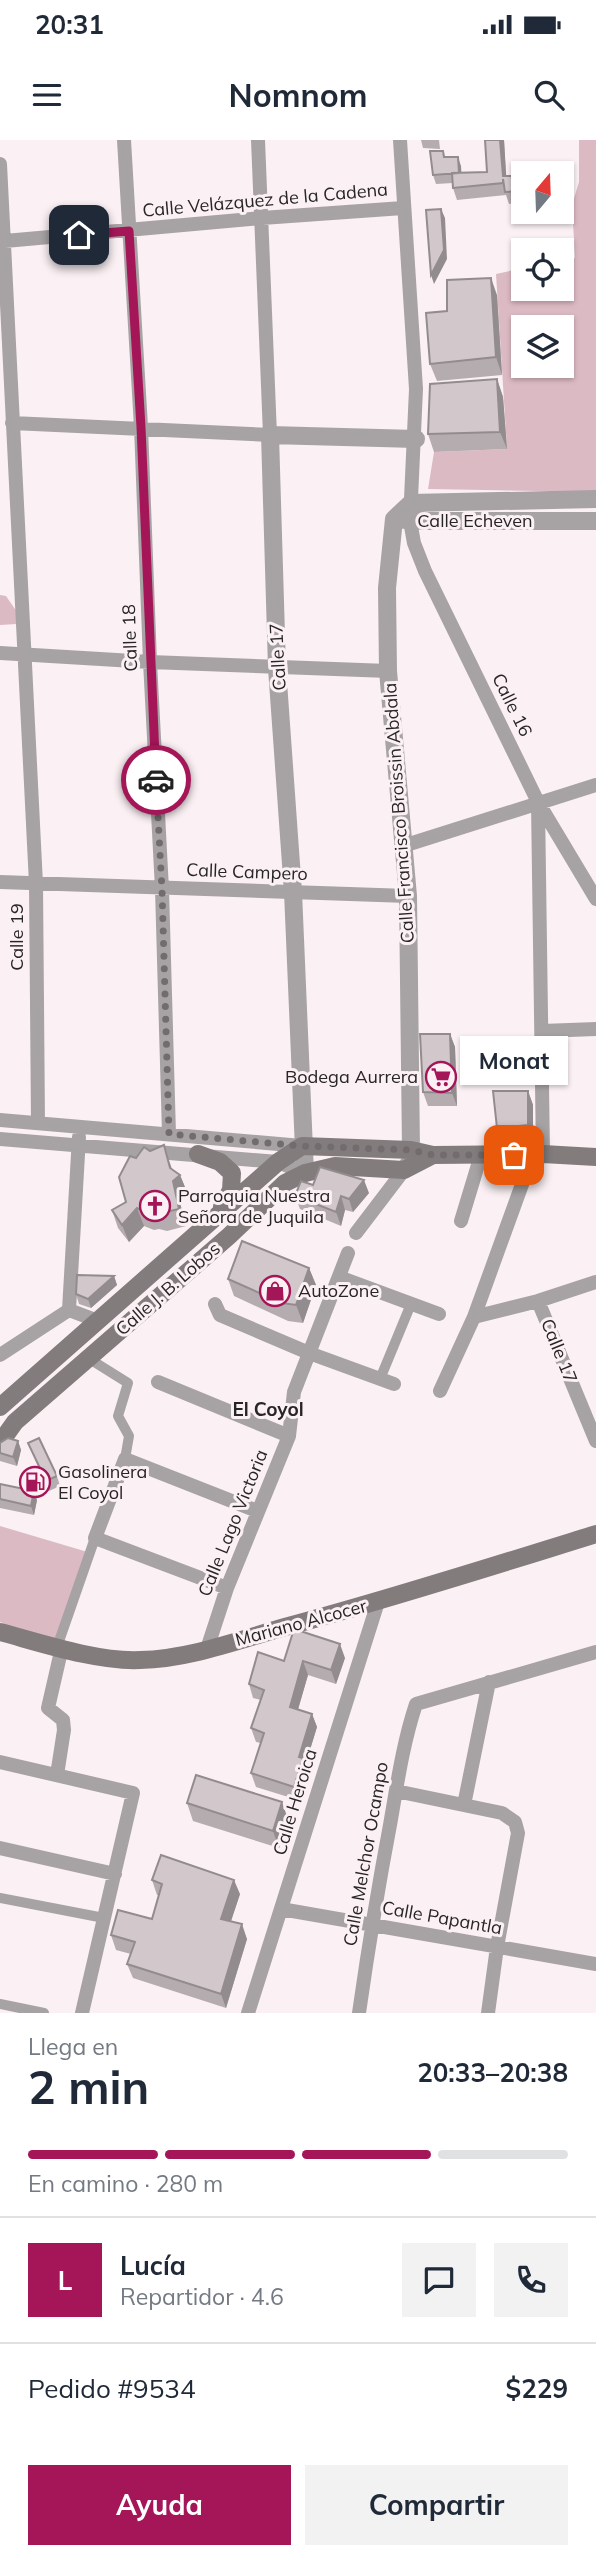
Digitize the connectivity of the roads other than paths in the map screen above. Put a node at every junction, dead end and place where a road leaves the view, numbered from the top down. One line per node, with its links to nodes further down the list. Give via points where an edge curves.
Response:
1 (124, 140): 7 (street, Calle 18)
2 (258, 140): 6 (street, Calle 17)
3 (400, 140): 5 (street, Calle Francisco Broissin Abdala)
4 (0, 164): 8 (street, Calle 19)
5 (403, 208): 6 (street, Calle Velázquez de la Cadena); 12 (street, Calle Francisco Broissin Abdala, via 416,390)
6 (262, 218): 7 (street, Calle Velázquez de la Cadena); 11 (street, Calle 17)
7 (129, 231): 8 (street, Calle Velázquez de la Cadena); 10 (street, Calle 18)
8 (5, 241): 9 (street, Calle 19)
9 (12, 423): 10 (street); 19 (street, Calle 19)
10 (141, 427): 11 (street); 20 (street, Calle 18)
11 (270, 435): 12 (street); 21 (street, Calle 17)
12 (415, 439): 15 (street, Calle Francisco Broissin Abdala)
13 (596, 499): 14 (street, Calle Echeven)
14 (555, 500): 15 (street, Calle Echeven); 16 (street)
15 (405, 514): 16 (street, Calle Echeven); 22 (street, Calle Francisco Broissin Abdala, via 387,588); 24 (street, Calle 16, via 425,571)
16 (556, 521): 17 (street, Calle Echeven)
17 (596, 521)
18 (0, 653): 19 (street)
19 (24, 655): 20 (street); 27 (street, Calle 19)
20 (150, 662): 21 (street); 28 (street, Calle 18)
21 (277, 668): 22 (street); 29 (street, Calle 17)
22 (388, 671): 25 (street, Calle Francisco Broissin Abdala)
23 (596, 785): 24 (street)
24 (538, 802): 25 (street); 31 (street, Calle 16); 33 (street)
25 (403, 846): 30 (street, Calle Francisco Broissin Abdala)
26 (0, 881): 27 (street, Calle Campero)
27 (36, 884): 28 (street, Calle Campero); 35 (street, Calle 19)
28 (162, 889): 29 (street, Calle Campero); 37 (street, Calle 18)
29 (293, 892): 30 (street, Calle Campero); 40 (street, Calle 17)
30 (408, 897): 41 (street, Calle Francisco Broissin Abdala)
31 (596, 899)
32 (596, 1029): 33 (street)
33 (542, 1031): 43 (street)
34 (0, 1120): 35 (street)
35 (38, 1124): 36 (street)
36 (79, 1128): 37 (street); 39 (street)
37 (169, 1134): 40 (street)
38 (0, 1139): 39 (street)
39 (79, 1144): 42 (street); 59 (street)
40 (302, 1146): 41 (main road); 47 (main road, Calle J. B. Lobos); 49 (street, Calle 17)
41 (411, 1150): 44 (main road); 48 (street)
42 (198, 1154): 47 (street); 50 (main road, via 220,1162 232,1173 231,1190)
43 (538, 1154): 45 (main road); 46 (main road); 61 (street)
44 (433, 1155): 45 (main road); 48 (main road)
45 (481, 1155): 51 (street)
46 (596, 1157)
47 (278, 1162): 49 (street); 50 (main road, Calle J. B. Lobos)
48 (404, 1170): 49 (main road, Calle J. B. Lobos, via 335,1166); 52 (street)
49 (305, 1173): 65 (main road, Calle J. B. Lobos, via 285,1183)
50 (214, 1219): 62 (main road, Calle J. B. Lobos)
51 (461, 1221)
52 (356, 1233)
53 (348, 1253): 54 (street, Calle Lago Victoria)
54 (339, 1277): 58 (street); 63 (street, Calle Lago Victoria)
55 (596, 1282): 56 (street)
56 (538, 1301): 61 (street); 71 (street, Calle 17)
57 (215, 1304): 63 (street, via 220,1315)
58 (411, 1304): 60 (street); 67 (street)
59 (69, 1310): 62 (street); 64 (street)
60 (439, 1314)
61 (474, 1317): 68 (street)
62 (98, 1321): 69 (main road, Calle J. B. Lobos)
63 (309, 1353): 67 (street); 70 (street, Calle Lago Victoria, via 294,1392)
64 (0, 1355)
65 (88, 1358): 72 (main road, Calle J. B. Lobos, via 15,1422); 73 (street, via 128,1383 118,1416 129,1436)
66 (158, 1382): 70 (street)
67 (387, 1382)
68 (440, 1391)
69 (0, 1407)
70 (289, 1436): 74 (street, Calle Lago Victoria)
71 (596, 1441)
72 (0, 1443)
73 (125, 1459): 74 (street); 76 (street)
74 (257, 1511): 77 (street, Calle Lago Victoria)
75 (596, 1534): 78 (main road, Mariano Alcocer)
76 (95, 1538): 77 (street); 80 (street)
77 (227, 1588): 81 (street, Calle Lago Victoria)
78 (377, 1602): 81 (main road, Mariano Alcocer); 91 (street, Calle Heroica)
79 (0, 1632): 80 (main road, Mariano Alcocer)
80 (60, 1647): 81 (main road, Mariano Alcocer, via 139,1661); 85 (street, via 48,1708 63,1720)
81 (207, 1649)
82 (596, 1652): 83 (street)
83 (489, 1682): 86 (street, Calle Melchor Ocampo, via 416,1704); 87 (street)
84 (0, 1762): 85 (street)
85 (57, 1775): 89 (street, via 133,1793)
86 (396, 1791): 87 (street); 93 (street, Calle Melchor Ocampo)
87 (464, 1805): 94 (street, via 502,1813 515,1822 518,1833)
88 (0, 1848): 89 (street)
89 (115, 1874): 92 (street)
90 (0, 1898): 92 (street)
91 (281, 1909): 93 (street, Calle Papantla); 100 (street, Calle Heroica)
92 (104, 1918): 99 (street)
93 (371, 1925): 94 (street, Calle Papantla); 101 (street, Calle Melchor Ocampo)
94 (497, 1947): 95 (street, Calle Papantla); 102 (street)
95 (596, 1964)
96 (0, 2004): 97 (street)
97 (17, 2010): 98 (street)
98 (44, 2013)
99 (82, 2013)
100 (248, 2013)
101 (359, 2013)
102 (488, 2013)

